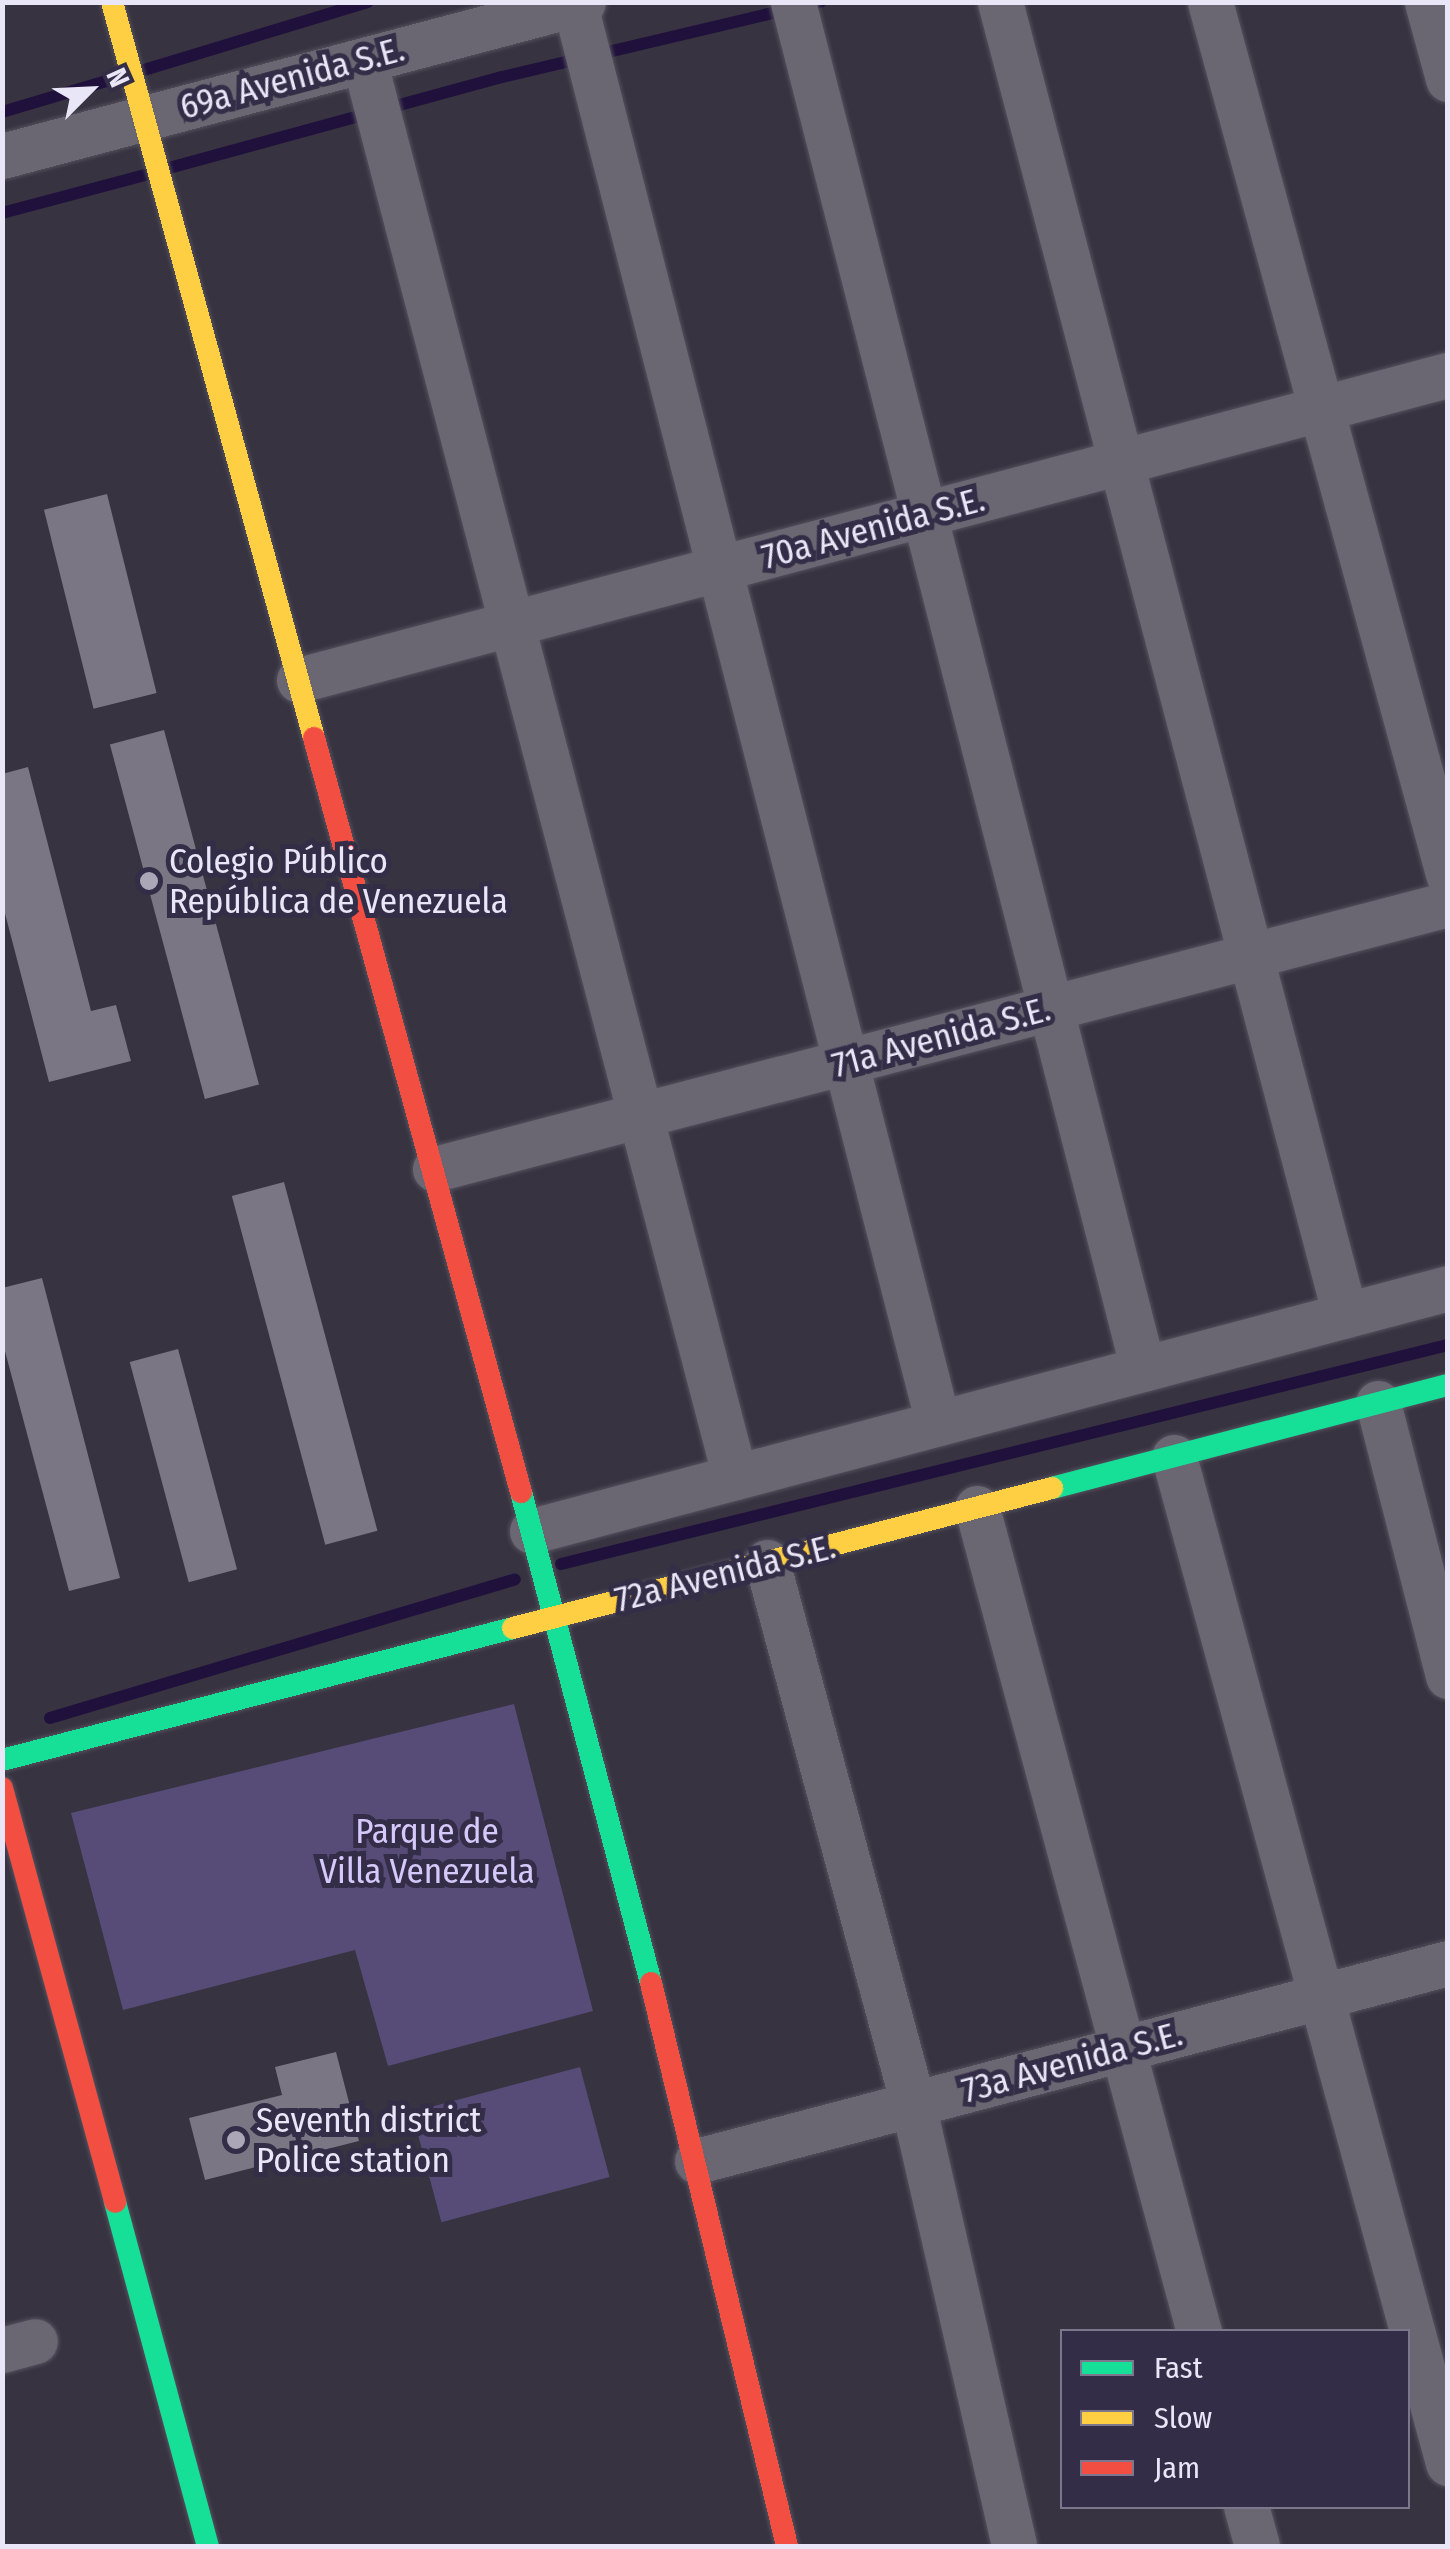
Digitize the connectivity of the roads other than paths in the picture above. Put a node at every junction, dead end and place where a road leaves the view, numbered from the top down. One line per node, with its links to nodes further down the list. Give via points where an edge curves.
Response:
1 (112, 2): 9 (street)
2 (792, 2): 14 (street)
3 (1000, 2): 13 (street)
4 (1210, 2): 12 (street)
5 (1427, 2): 8 (street)
6 (579, 4): 7 (street, 69a Avenida S.E.); 15 (street)
7 (364, 60): 9 (street, 69a Avenida S.E.); 16 (street)
8 (1448, 79)
9 (141, 103): 10 (street, 69a Avenida S.E.); 17 (street)
10 (2, 156)
11 (1448, 375): 12 (street, 70a Avenida S.E.)
12 (1321, 409): 13 (street, 70a Avenida S.E.); 18 (street)
13 (1122, 462): 14 (street, 70a Avenida S.E.); 20 (street)
14 (923, 514): 15 (street, 70a Avenida S.E.); 21 (street)
15 (719, 568): 16 (street, 70a Avenida S.E.); 22 (street)
16 (512, 623): 17 (street, 70a Avenida S.E.); 23 (street)
17 (299, 680): 24 (street)
18 (1448, 874)
19 (1448, 904): 20 (street, 71a Avenida S.E.)
20 (1251, 955): 21 (street, 71a Avenida S.E.); 26 (street)
21 (1050, 1008): 22 (street, 71a Avenida S.E.); 27 (street)
22 (846, 1062): 23 (street, 71a Avenida S.E.); 30 (street)
23 (641, 1116): 24 (street, 71a Avenida S.E.); 32 (street)
24 (435, 1169): 34 (street)
25 (1448, 1288): 26 (street)
26 (1346, 1314): 27 (street)
27 (1142, 1369): 30 (street)
28 (1448, 1385): 29 (street, 72a Avenida S.E.)
29 (1378, 1403): 31 (street, 72a Avenida S.E.); 37 (street)
30 (938, 1424): 32 (street)
31 (1174, 1457): 33 (street, 72a Avenida S.E.); 41 (street)
32 (735, 1477): 34 (street)
33 (977, 1508): 35 (street, 72a Avenida S.E.); 42 (street)
34 (532, 1531): 36 (street)
35 (768, 1562): 36 (street, 72a Avenida S.E.); 43 (street)
36 (553, 1618): 38 (street, 72a Avenida S.E.); 44 (street)
37 (1448, 1676)
38 (2, 1760)
39 (2, 1788): 48 (street)
40 (1448, 1962): 41 (street, 73a Avenida S.E.)
41 (1321, 1996): 42 (street, 73a Avenida S.E.); 46 (street)
42 (1123, 2048): 43 (street, 73a Avenida S.E.); 45 (street)
43 (913, 2104): 44 (street, 73a Avenida S.E.); 50 (street)
44 (697, 2161): 49 (street)
45 (1198, 2329)
46 (1448, 2462)
47 (1247, 2509): 51 (street)
48 (208, 2546)
49 (787, 2546)
50 (1014, 2546)
51 (1257, 2546)

